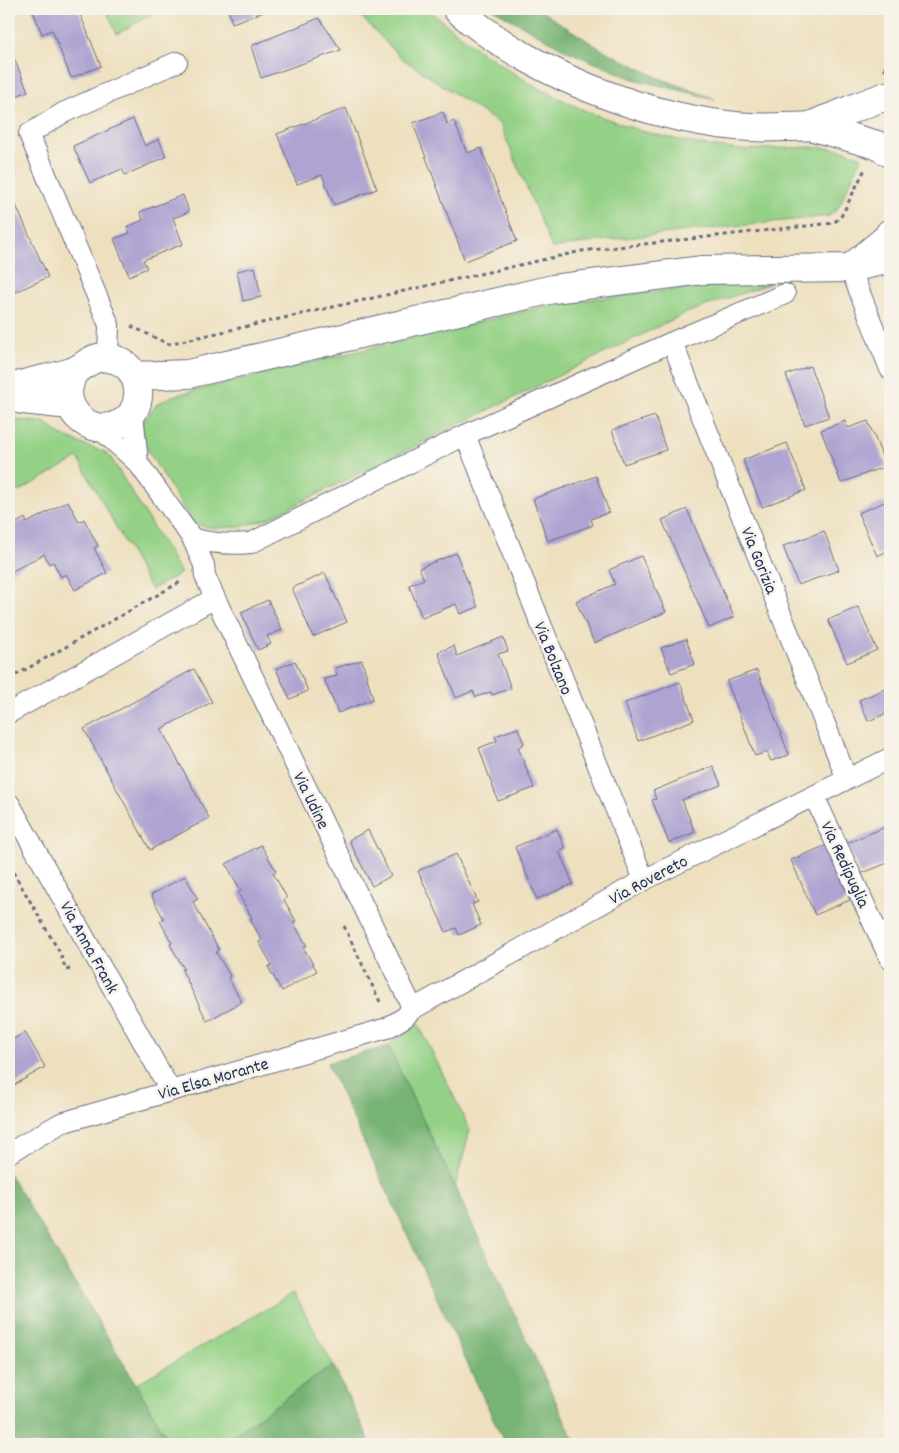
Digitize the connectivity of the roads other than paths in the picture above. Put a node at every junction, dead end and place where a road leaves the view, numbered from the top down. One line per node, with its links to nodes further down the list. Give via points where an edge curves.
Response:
1 (457, 9): 4 (street, via 535,63 622,100 713,124 761,128)
2 (177, 62): 11 (street, via 63,114 29,134 110,325)
3 (888, 95): 4 (street)
4 (810, 126): 5 (street)
5 (884, 149)
6 (890, 233): 8 (street)
7 (890, 259): 8 (street)
8 (850, 268): 12 (street); 16 (street, via 703,270 552,289 188,374)
9 (785, 294): 10 (street)
10 (672, 342): 19 (street); 25 (street, Via Gorizia)
11 (108, 358): 13 (street, via 88,361); 16 (street, via 126,366)
12 (890, 369)
13 (73, 372): 14 (street, via 23,382); 17 (street, via 68,392)
14 (9, 390)
15 (9, 396): 17 (street)
16 (135, 396): 18 (street, via 119,425); 20 (street)
17 (70, 405): 18 (street, via 82,421)
18 (99, 428): 20 (street, Via Udine)
19 (465, 435): 21 (street, via 251,543 209,544); 28 (street, Via Bolzano)
20 (138, 463): 21 (street, Via Udine)
21 (192, 538): 22 (street, Via Udine)
22 (215, 598): 23 (street); 30 (street, Via Udine)
23 (9, 713)
24 (890, 758): 25 (street, Via Rovereto)
25 (848, 779): 26 (street, Via Rovereto)
26 (814, 796): 28 (street, Via Rovereto); 29 (street, Via Redipuglia)
27 (9, 803): 31 (street, Via Anna Frank)
28 (644, 880): 30 (street, Via Rovereto)
29 (890, 959)
30 (410, 1006): 31 (street, Via Elsa Morante, via 405,1017 387,1028)
31 (170, 1090): 32 (street, Via Elsa Morante, via 61,1123)
32 (9, 1153)

